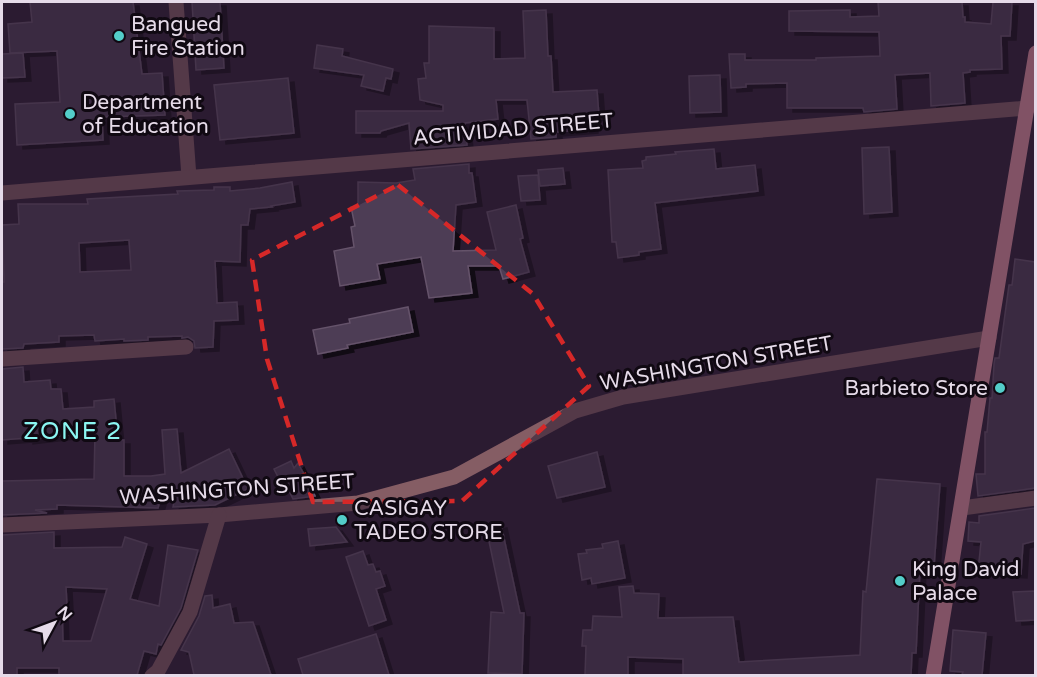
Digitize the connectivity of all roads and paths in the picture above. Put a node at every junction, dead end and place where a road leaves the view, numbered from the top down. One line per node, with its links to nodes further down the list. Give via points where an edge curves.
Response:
1 (176, 2): 4 (street)
2 (1035, 53): 3 (main road)
3 (1028, 108): 4 (street, ACTIVIDAD STREET); 6 (main road)
4 (189, 177): 5 (street, ACTIVIDAD STREET)
5 (2, 193)
6 (989, 338): 10 (main road); 11 (street, WASHINGTON STREET, via 623,397 575,411 454,477 358,503)
7 (186, 347): 8 (street)
8 (2, 359)
9 (1035, 498): 10 (street)
10 (962, 508): 14 (main road)
11 (219, 515): 12 (street, WASHINGTON STREET); 13 (street, via 190,612)
12 (2, 525)
13 (153, 675)
14 (933, 675)

